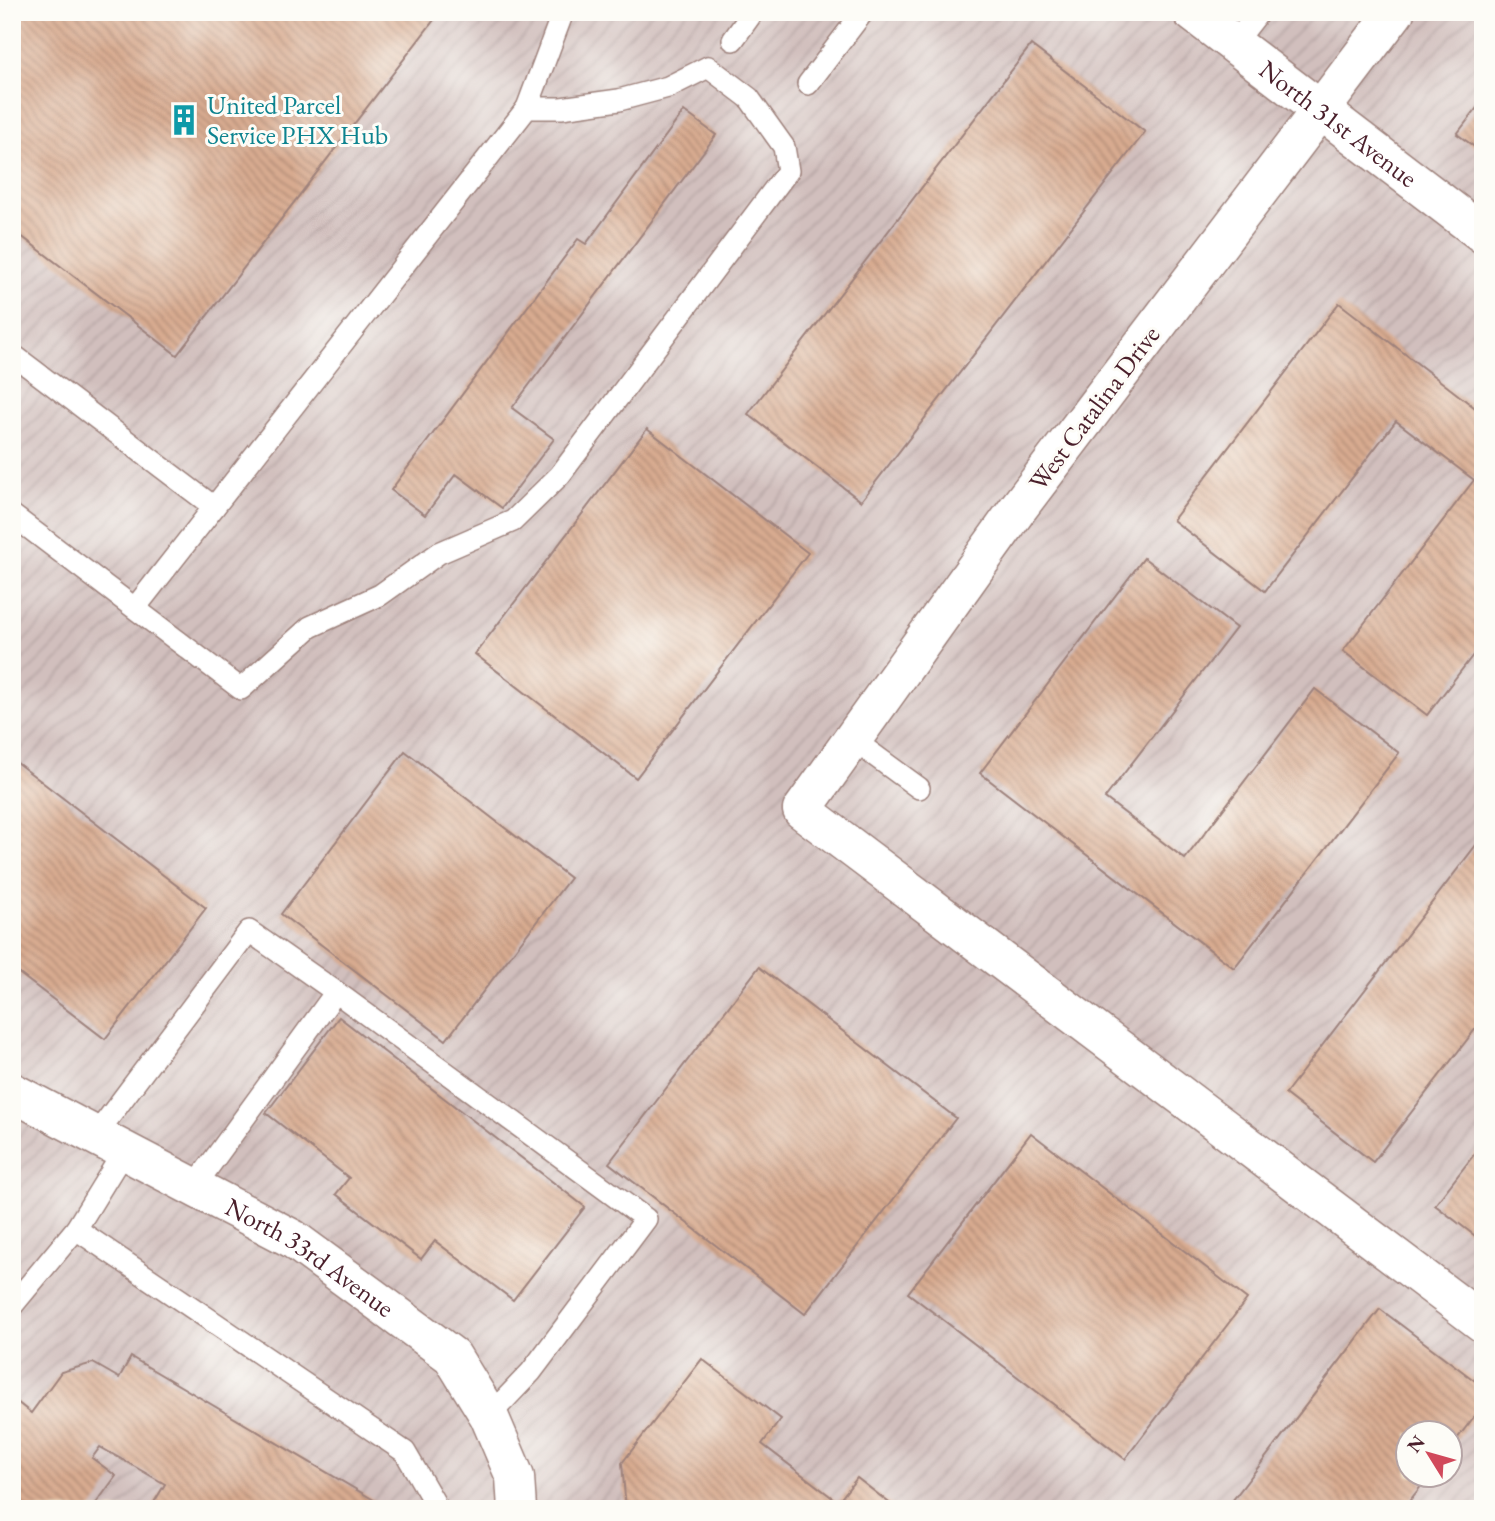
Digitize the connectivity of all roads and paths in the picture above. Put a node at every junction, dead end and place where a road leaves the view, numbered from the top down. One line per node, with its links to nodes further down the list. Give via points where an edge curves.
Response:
1 (564, 12): 10 (lane)
2 (753, 12): 7 (lane)
3 (863, 12): 9 (lane)
4 (1192, 12): 8 (street, North 31st Avenue)
5 (1259, 12): 8 (lane)
6 (1395, 12): 11 (street, West Catalina Drive)
7 (733, 40)
8 (1234, 44): 11 (street, North 31st Avenue)
9 (808, 84)
10 (527, 108): 14 (lane); 16 (lane, via 619,100 668,87 708,67 749,98 784,148 788,171 560,475 513,521 439,553 380,595 310,627 241,689)
11 (1320, 109): 12 (street, North 31st Avenue); 17 (street, West Catalina Drive, via 1026,498)
12 (1483, 234)
13 (12, 354): 14 (lane)
14 (214, 507): 16 (lane)
15 (12, 515): 16 (lane)
16 (135, 608)
17 (852, 739): 18 (lane); 25 (street, West Catalina Drive, via 802,810)
18 (919, 788)
19 (336, 992): 21 (lane, via 249,931); 22 (lane); 26 (lane, via 646,1220 531,1372)
20 (12, 1092): 21 (street, North 33rd Avenue)
21 (110, 1143): 22 (street, North 33rd Avenue); 23 (lane)
22 (194, 1187): 26 (street, North 33rd Avenue, via 293,1239 453,1356)
23 (76, 1229): 24 (lane); 27 (lane, via 405,1452)
24 (12, 1306)
25 (1483, 1323)
26 (489, 1416): 28 (street, North 33rd Avenue, via 515,1477)
27 (438, 1509)
28 (517, 1509)

